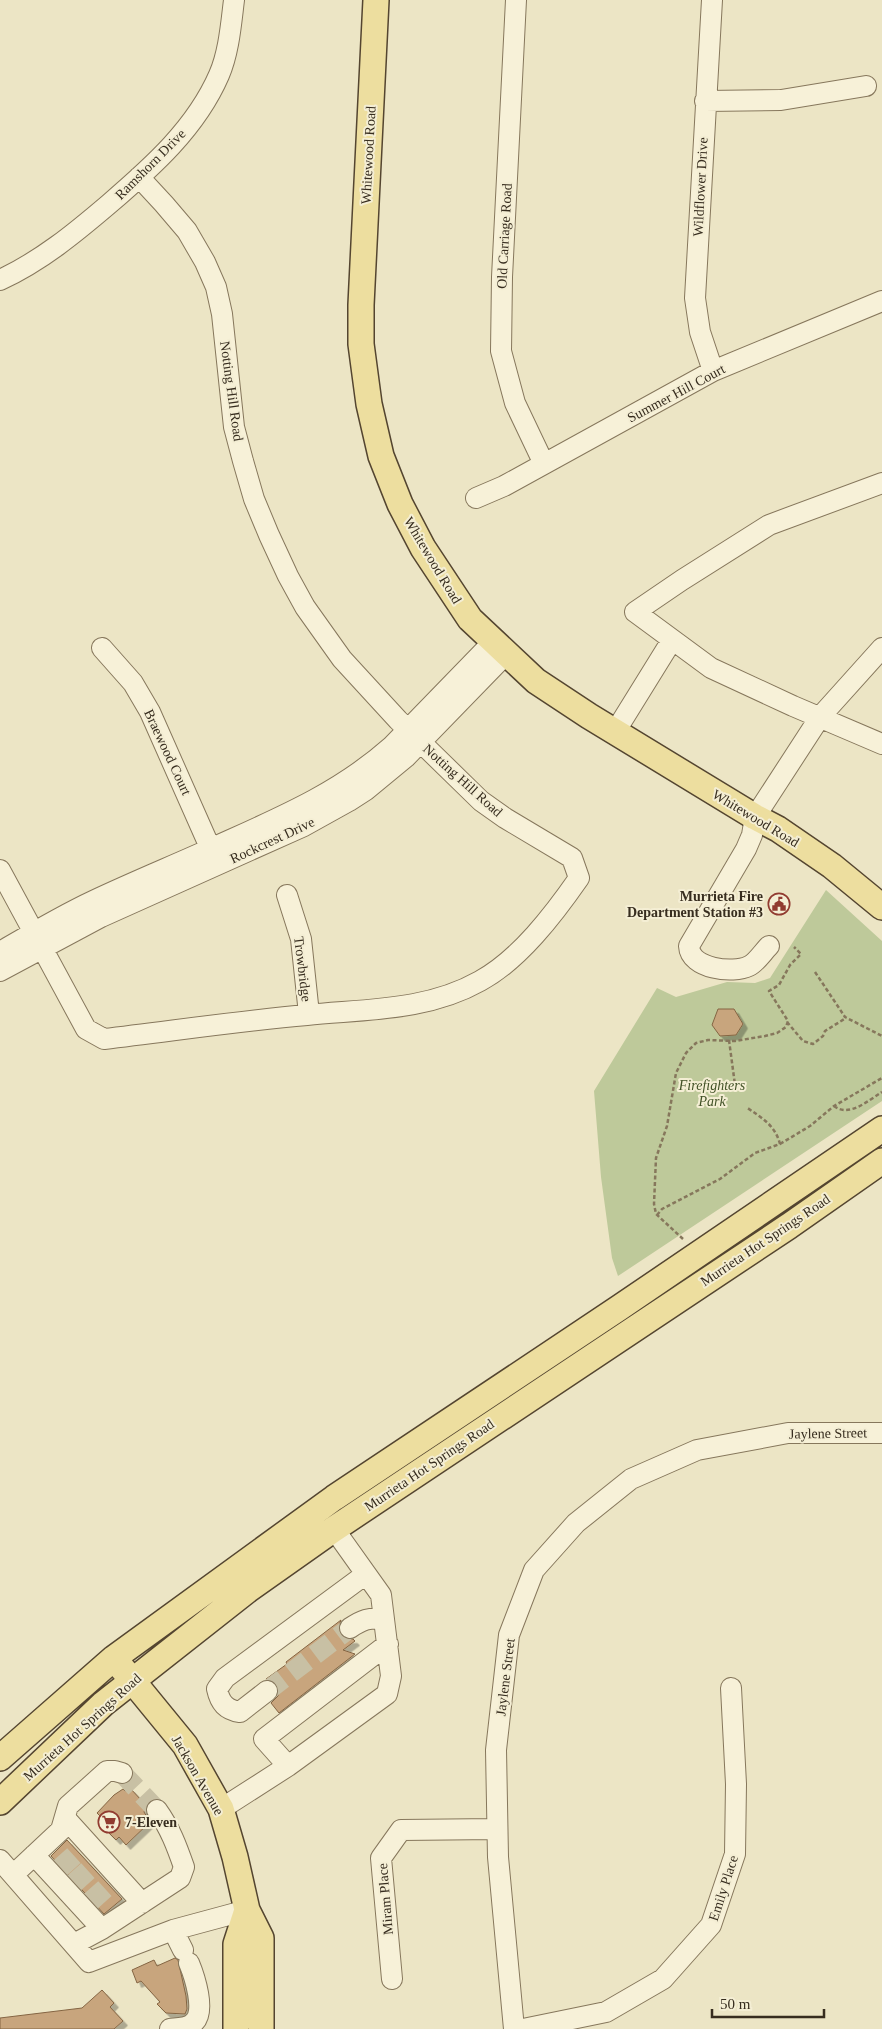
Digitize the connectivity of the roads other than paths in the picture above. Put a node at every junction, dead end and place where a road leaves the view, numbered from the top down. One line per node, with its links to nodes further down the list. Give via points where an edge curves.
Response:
1 (234, 0): 7 (street, Ramshorn Drive, via 220,73 204,104 179,138)
2 (376, 0): 16 (main road, Whitewood Road, via 361,305 361,344 369,404 381,456 400,504 423,548 470,619)
3 (516, 0): 11 (street, Old Carriage Road, via 501,351 515,403)
4 (712, 0): 6 (street, Wildflower Drive)
5 (866, 86): 6 (street, via 780,100)
6 (705, 101): 10 (street, Wildflower Drive, via 694,298 700,332)
7 (139, 178): 8 (street, Ramshorn Drive, via 55,248); 20 (street, Notting Hill Road, via 187,231 216,287 222,314 234,427 254,499 288,576 305,607 342,659)
8 (0, 280)
9 (882, 301): 10 (street, Summer Hill Court)
10 (713, 371): 11 (street, Summer Hill Court)
11 (544, 464): 13 (street, Summer Hill Court)
12 (882, 483): 14 (street, via 769,526 634,612)
13 (476, 498)
14 (672, 640): 18 (street, via 711,668); 19 (street)
15 (102, 648): 23 (street, Braewood Court, via 133,684 150,712)
16 (500, 648): 19 (main road, Whitewood Road, via 536,681); 20 (street, Rockcrest Drive)
17 (882, 648): 18 (street)
18 (820, 718): 21 (street); 22 (street)
19 (615, 732): 22 (main road, Whitewood Road)
20 (415, 736): 23 (street, Rockcrest Drive, via 334,790); 31 (street, Notting Hill Road, via 481,800 572,858 579,878 554,914 505,964 481,981 426,1002)
21 (882, 744)
22 (755, 817): 26 (main road, Whitewood Road, via 832,866); 28 (street, via 746,849 689,946 689,953 710,967 730,970 750,966)
23 (215, 857): 27 (street, Rockcrest Drive, via 95,900)
24 (0, 870): 27 (street, Notting Hill Road)
25 (287, 895): 31 (street, Trowbridge, via 301,939)
26 (882, 907)
27 (38, 940): 29 (street, Rockcrest Drive); 30 (street, Rockcrest Drive); 31 (street, Notting Hill Road, via 86,1029 104,1039)
28 (769, 946)
29 (0, 952)
30 (0, 971)
31 (309, 1014)
32 (882, 1129): 34 (main road, Murrieta Hot Springs Road)
33 (882, 1161): 36 (main road, Murrieta Hot Springs Road)
34 (444, 1426): 36 (main road, via 434,1441 346,1502 333,1517); 41 (main road, Murrieta Hot Springs Road, via 334,1498)
35 (882, 1433): 52 (street, Jaylene Street, via 788,1433 697,1450 631,1479 576,1523 534,1570 509,1636 496,1750)
36 (334, 1529): 37 (street); 42 (main road, Murrieta Hot Springs Road, via 249,1589)
37 (366, 1574): 38 (street, via 381,1595); 44 (street, via 226,1678 217,1689 223,1705 230,1711 240,1712)
38 (384, 1619): 39 (street, via 364,1619); 40 (street)
39 (350, 1628)
40 (388, 1644): 46 (street, via 391,1676 388,1694); 46 (street, via 264,1739)
41 (114, 1658): 42 (main road, Jackson Avenue); 45 (main road, Murrieta Hot Springs Road)
42 (132, 1680): 48 (main road, Murrieta Hot Springs Road); 49 (main road, Jackson Avenue, via 185,1745)
43 (731, 1688): 66 (street, Emily Place, via 736,1784 735,1854 711,1925 663,1979 606,2012)
44 (267, 1692)
45 (0, 1758)
46 (288, 1766): 49 (street)
47 (122, 1773): 51 (street, via 107,1771 100,1775 68,1806)
48 (0, 1802)
49 (221, 1809): 57 (main road, Jackson Avenue, via 236,1857)
50 (157, 1810): 56 (street, via 170,1829 184,1867 175,1882)
51 (65, 1818): 53 (street, via 61,1830); 56 (street, via 83,1847 113,1881)
52 (496, 1829): 61 (street, Miram Place, via 401,1830 381,1858); 65 (street, Jaylene Street)
53 (34, 1855): 55 (street); 58 (street, via 70,1887)
54 (0, 1860): 55 (street)
55 (13, 1875): 60 (street)
56 (142, 1903): 58 (street)
57 (247, 1910): 59 (street); 63 (main road, Jackson Avenue, via 236,1944); 64 (main road, Jackson Avenue, via 261,1938)
58 (102, 1929): 60 (street)
59 (173, 1930): 60 (street, via 89,1962); 62 (street, via 197,1986 197,2019 193,2024)
60 (74, 1944)
61 (392, 1979)
62 (160, 2029)
63 (236, 2029)
64 (261, 2029)
65 (514, 2029)
66 (523, 2029)

